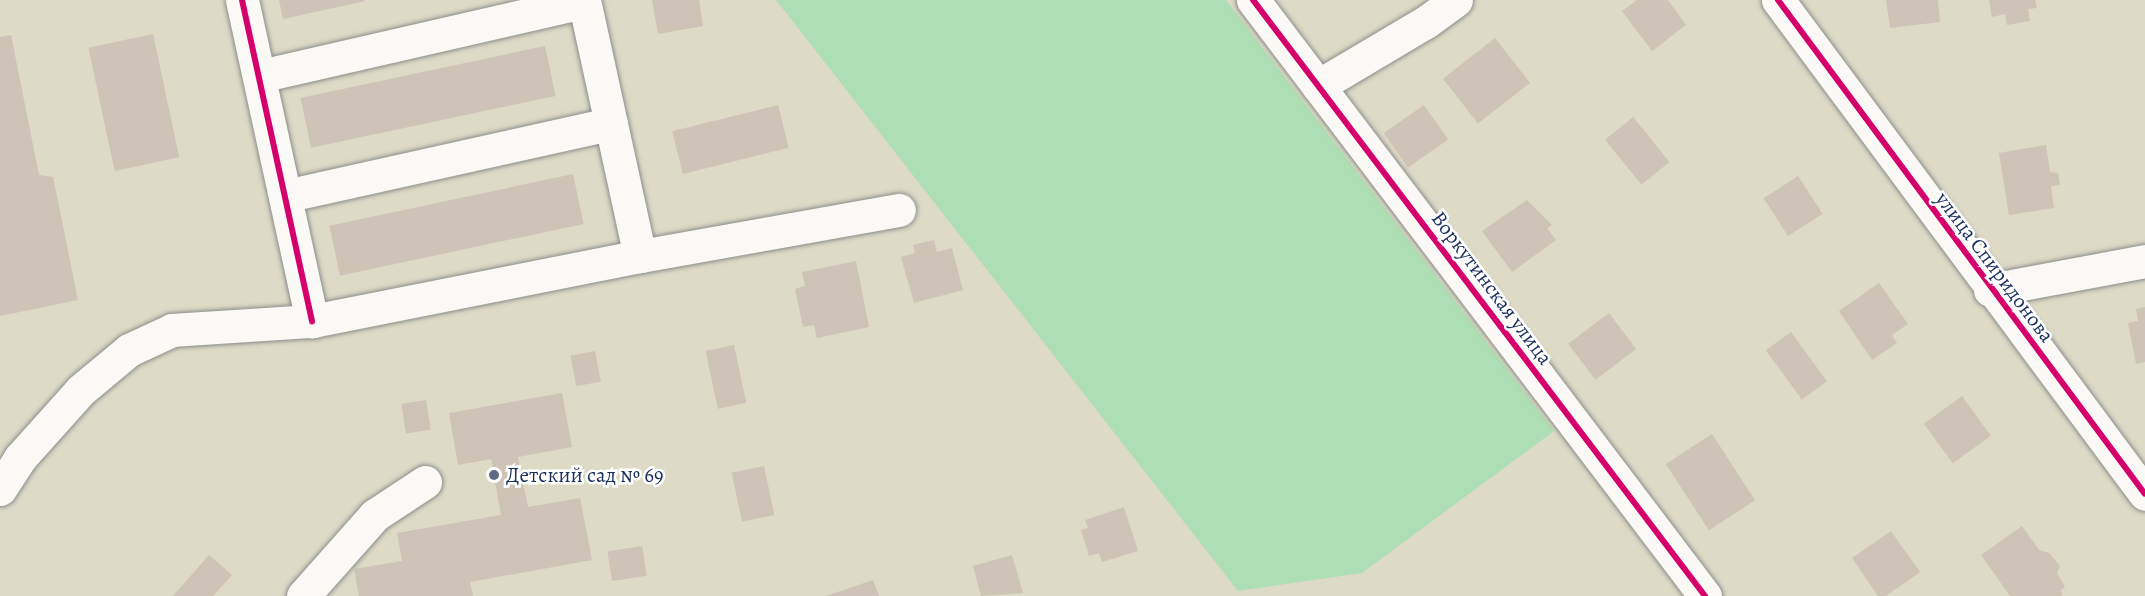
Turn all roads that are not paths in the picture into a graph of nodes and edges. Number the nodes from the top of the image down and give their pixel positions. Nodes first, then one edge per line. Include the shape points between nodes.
1 (242, 0) edge
2 (1253, 0) edge
3 (1456, 0) edge
4 (1778, 0) edge
5 (584, 1) edge
6 (260, 76) junction
7 (1317, 86) junction
8 (611, 124) junction
9 (285, 196) junction
10 (899, 210) dead end
11 (640, 256) junction
12 (2145, 261) edge
13 (1990, 290) junction
14 (312, 321) junction
15 (425, 482) dead end
16 (0, 489) edge
17 (2145, 494) edge
18 (303, 596) edge
19 (1706, 596) edge

1 - 6 street
2 - 7 street, Воркутинская улица
3 - 7 street
4 - 13 street, улица Спиридонова
5 - 6 street
5 - 8 street
6 - 9 street
7 - 19 street, Воркутинская улица
8 - 9 street
8 - 11 street
9 - 14 street
10 - 11 street
11 - 14 street
12 - 13 street
13 - 17 street, улица Спиридонова
14 - 16 street via 172,330 129,350 81,390 20,458
15 - 18 street via 375,515

